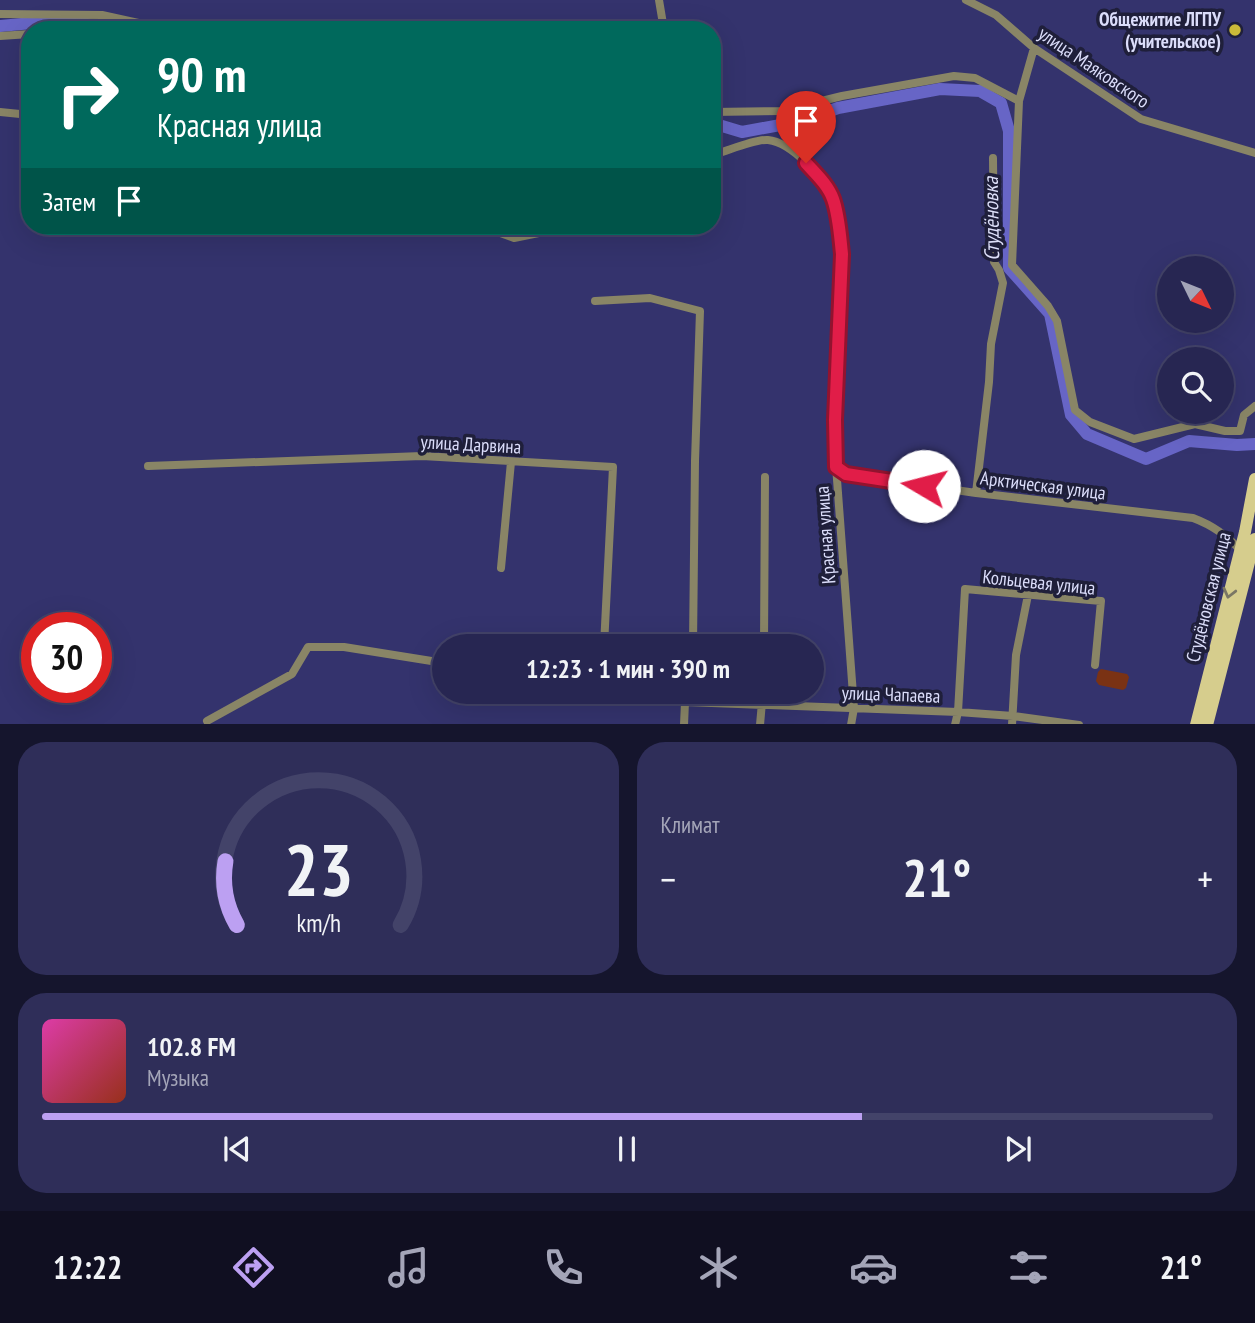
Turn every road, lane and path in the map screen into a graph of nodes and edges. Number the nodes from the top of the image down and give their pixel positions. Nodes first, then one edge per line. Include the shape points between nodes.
1 (659, 0) edge
2 (966, 0) edge
3 (0, 14) edge
4 (129, 21) edge
5 (662, 21) edge
6 (21, 35) edge
7 (0, 36) edge
8 (1034, 48) junction
9 (1018, 101) junction
10 (0, 111) edge
11 (721, 112) edge
12 (21, 114) edge
13 (721, 151) edge
14 (1255, 153) edge
15 (993, 158) dead end
16 (506, 235) edge
17 (529, 235) edge
18 (595, 301) dead end
19 (1255, 406) edge
20 (511, 461) junction
21 (148, 466) dead end
22 (836, 467) junction
23 (765, 477) dead end
24 (1255, 479) edge
25 (976, 493) junction
26 (1251, 536) edge
27 (1240, 550) junction
28 (1247, 565) edge
29 (501, 568) dead end
30 (1028, 595) junction
31 (605, 634) edge
32 (693, 634) edge
33 (764, 634) edge
34 (432, 661) edge
35 (1096, 664) dead end
36 (685, 704) edge
37 (737, 704) edge
38 (763, 705) junction
39 (854, 709) junction
40 (958, 712) junction
41 (1013, 720) edge
42 (207, 721) dead end
43 (684, 724) edge
44 (760, 724) edge
45 (852, 724) edge
46 (955, 724) edge
47 (1079, 724) edge
48 (1196, 724) edge
49 (1207, 724) edge

1 - 5 street
2 - 8 street, улица Маяковского via 996,15
3 - 4 street via 102,15
6 - 7 street
8 - 9 street
8 - 14 street, улица Маяковского via 1141,119
9 - 11 street via 975,78 954,76 781,111
9 - 19 street via 1012,265 1057,321 1075,410 1090,422 1134,439 1195,424 1240,431 1244,415
10 - 12 street
13 - 22 street, Красная улица via 774,141 806,163 833,198 842,254
15 - 25 street via 994,262 1003,283 991,344
16 - 17 street
18 - 32 street via 650,298 700,312
20 - 21 street, улица Дарвина via 422,456
20 - 29 street
20 - 31 street, улица Дарвина via 613,467
22 - 25 street, Арктическая улица via 846,474
22 - 39 street, Красная улица
23 - 33 street
24 - 26 main road, Студёновская улица
25 - 27 street, Арктическая улица via 1193,518 1209,524
26 - 27 main road, Студёновская улица
26 - 28 main road, Студёновская улица
27 - 28 main road, Студёновская улица
28 -> 48 main road, Студёновская улица
28 - 49 main road, Студёновская улица
30 - 35 street, Кольцевая улица via 1101,600
30 - 40 street, Кольцевая улица via 965,589
30 - 41 street via 1016,655
34 - 42 street via 344,647 308,647 292,674
36 - 43 street
37 - 38 street, улица Чапаева
38 - 39 street, улица Чапаева
38 - 44 street
39 - 40 street, улица Чапаева
39 - 45 street, Красная улица
40 - 41 street, улица Чапаева
40 - 46 street, Кольцевая улица
41 - 47 street, улица Чапаева

